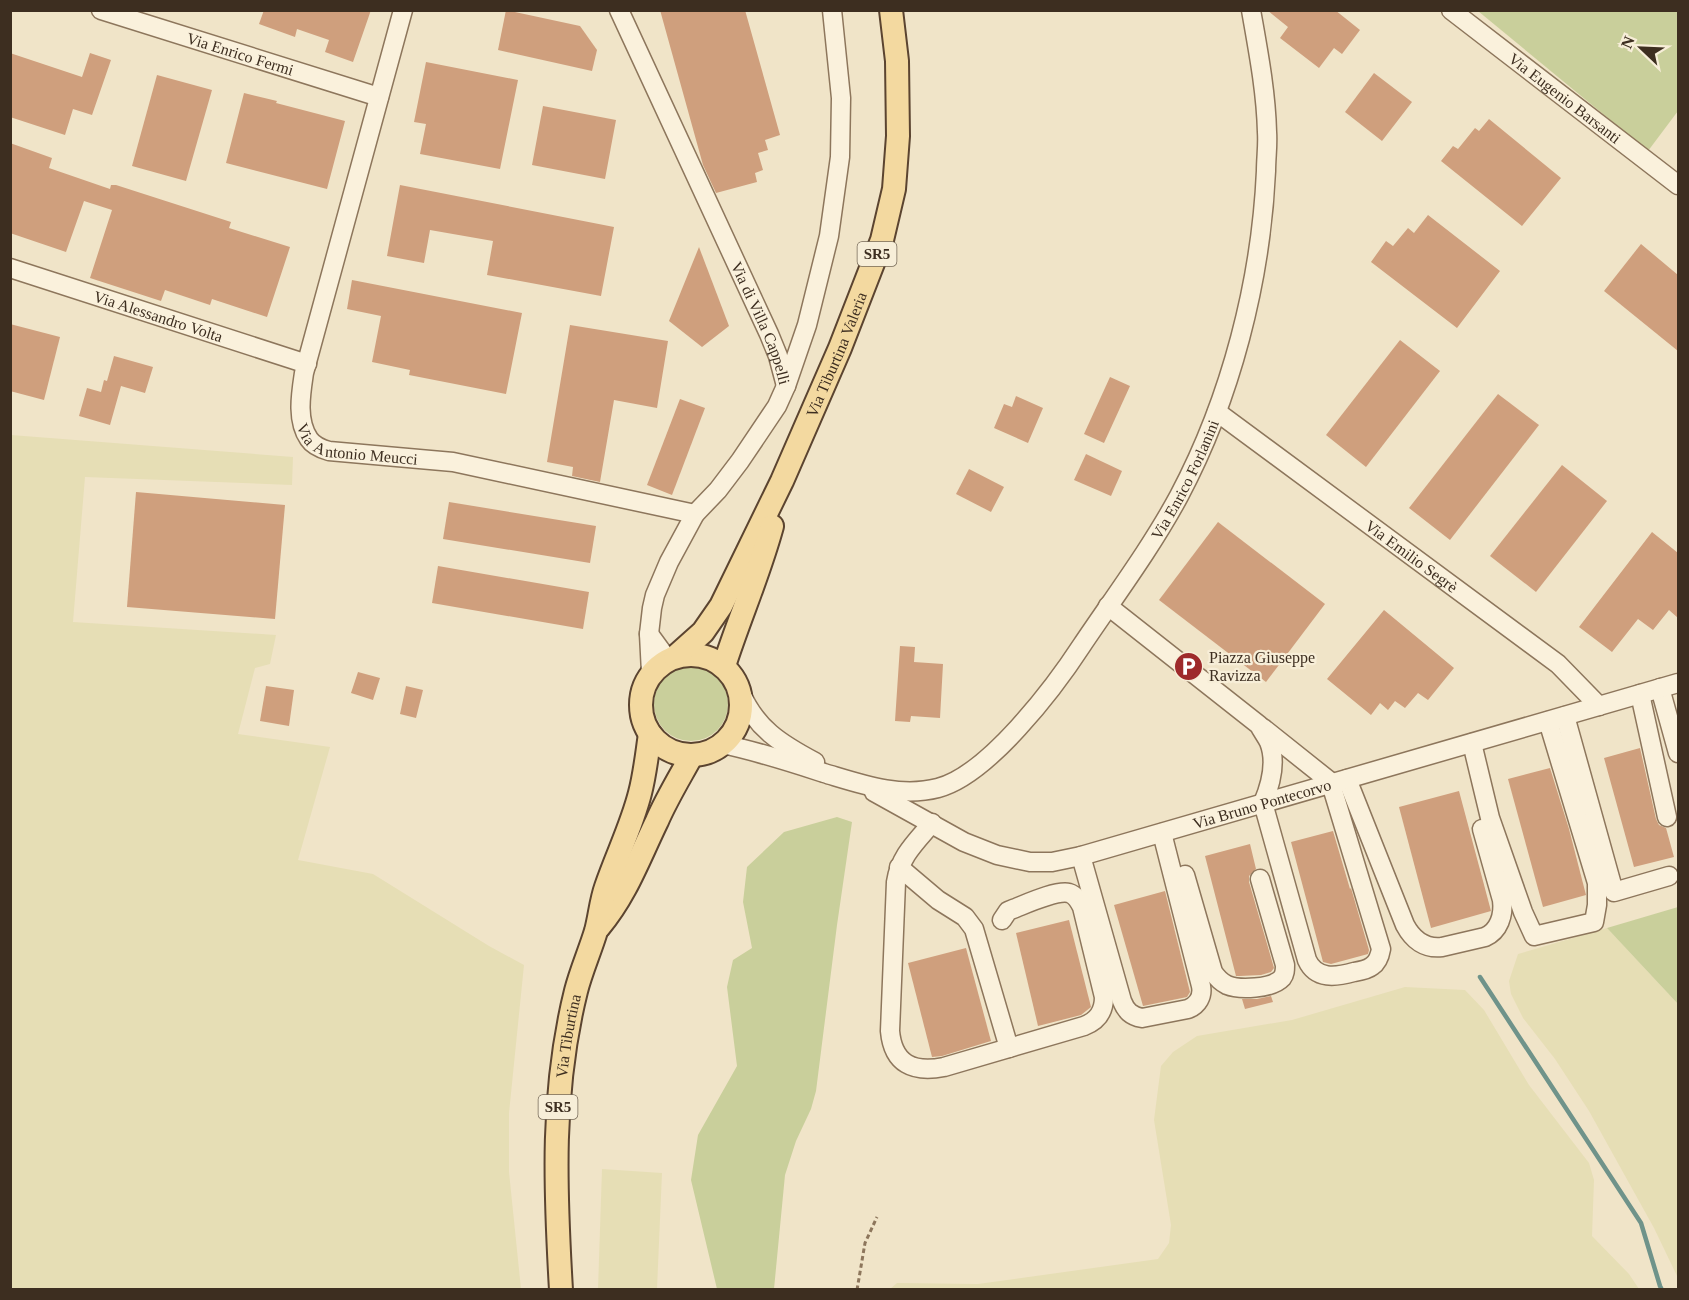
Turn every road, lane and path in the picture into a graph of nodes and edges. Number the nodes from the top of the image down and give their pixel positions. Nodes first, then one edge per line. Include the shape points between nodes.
1 (100, 10) edge
2 (403, 10) edge
3 (619, 10) edge
4 (832, 10) edge
5 (891, 10) edge
6 (1251, 10) edge
7 (1451, 10) edge
8 (379, 97) junction
9 (1678, 185) edge
10 (10, 268) edge
11 (307, 364) junction
12 (786, 386) junction
13 (1217, 412) junction
14 (782, 481) junction
15 (695, 514) junction
16 (1108, 606) junction
17 (665, 663) junction
18 (724, 666) junction
19 (1678, 683) edge
20 (1660, 688) junction
21 (740, 691) junction
22 (1641, 694) junction
23 (1599, 706) junction
24 (1556, 718) junction
25 (1259, 725) junction
26 (650, 734) junction
27 (722, 744) junction
28 (1465, 744) junction
29 (1678, 753) edge
30 (692, 755) junction
31 (856, 782) junction
32 (1337, 782) junction
33 (1263, 803) junction
34 (1667, 817) dead end
35 (932, 823) junction
36 (1167, 831) junction
37 (1081, 856) junction
38 (899, 867) junction
39 (1669, 876) dead end
40 (1260, 879) dead end
41 (1002, 920) dead end
42 (596, 930) junction
43 (1009, 1048) junction
44 (877, 1217) dead end
45 (561, 1290) edge
46 (857, 1290) edge

1 - 8 street, Via Enrico Fermi
2 - 8 street, Via Antonio Meucci
3 - 12 street, Via di Villa Cappelli via 769,334
4 - 12 street, Via di Villa Cappelli via 842,98 838,173 819,278
5 - 14 main road, Via Tiburtina Valeria / SR5 via 898,98 891,205 870,273
6 - 13 street, Via Enrico Forlanini via 1267,132 1264,200 1250,294
7 - 9 street, Via Eugenio Barsanti
8 - 11 street, Via Antonio Meucci
10 - 11 street, Via Alessandro Volta
11 - 15 street, Via Antonio Meucci via 301,393 303,423 309,439 329,452 453,462
12 - 15 street via 740,461
13 - 16 street, Via Enrico Forlanini via 1177,498
13 - 23 street, Via Emilio Segrè via 1558,664
14 - 17 main road, Via Tiburtina Valeria / SR5 via 721,606 703,632
14 - 18 main road, Via Tiburtina Valeria / SR5 via 765,550
15 - 17 street via 660,581 652,608 649,634
16 - 25 street
16 - 31 street, Via Enrico Forlanini via 1043,698 992,754 964,777 940,787 913,791
17 - 18 main road via 688,654 713,659
17 - 26 main road, Via Tiburtina / SR5 via 643,688 642,720
18 - 21 main road
19 - 20 street, Via Bruno Pontecorvo
20 - 22 street, Via Bruno Pontecorvo
20 - 29 street
21 - 27 main road via 739,720
21 - 31 street, Via Bruno Pontecorvo via 748,709 767,732
22 - 23 street, Via Bruno Pontecorvo
22 - 34 street
23 - 24 street, Via Bruno Pontecorvo
24 - 28 street, Via Bruno Pontecorvo
24 - 28 street via 1597,883 1594,922 1534,936
24 - 39 street via 1614,892
25 - 32 street
25 - 33 street via 1269,743 1273,769
26 - 30 main road via 661,746
26 - 42 main road, Via Tiburtina / SR5 via 641,791 604,894
27 - 30 main road
27 - 31 street, Via Bruno Pontecorvo
28 - 32 street, Via Bruno Pontecorvo
28 - 32 street via 1503,906 1498,926 1485,937 1436,948 1425,946 1412,936
30 - 42 main road, Via Tiburtina / SR5 via 626,888
31 - 35 street, Via Bruno Pontecorvo
32 - 33 street, Via Bruno Pontecorvo
32 - 33 street via 1381,949 1379,958 1368,968 1332,977 1310,966
33 - 36 street, Via Bruno Pontecorvo
35 - 37 street, Via Bruno Pontecorvo via 975,847 1019,861 1052,862
35 - 38 street
36 - 37 street, Via Bruno Pontecorvo
36 - 37 street via 1202,991 1188,1009 1142,1018 1128,1012
36 - 40 street via 1210,966 1221,982 1233,987 1254,988 1276,982 1286,971
38 - 43 street via 975,929
38 - 43 street via 890,1031 898,1057 913,1067 935,1069
41 - 43 street via 1013,909 1058,894 1072,894 1082,907 1104,997 1102,1010 1090,1024
42 - 45 main road, Via Tiburtina / SR5 via 576,993 560,1088 555,1176
44 - 46 path via 865,1243

